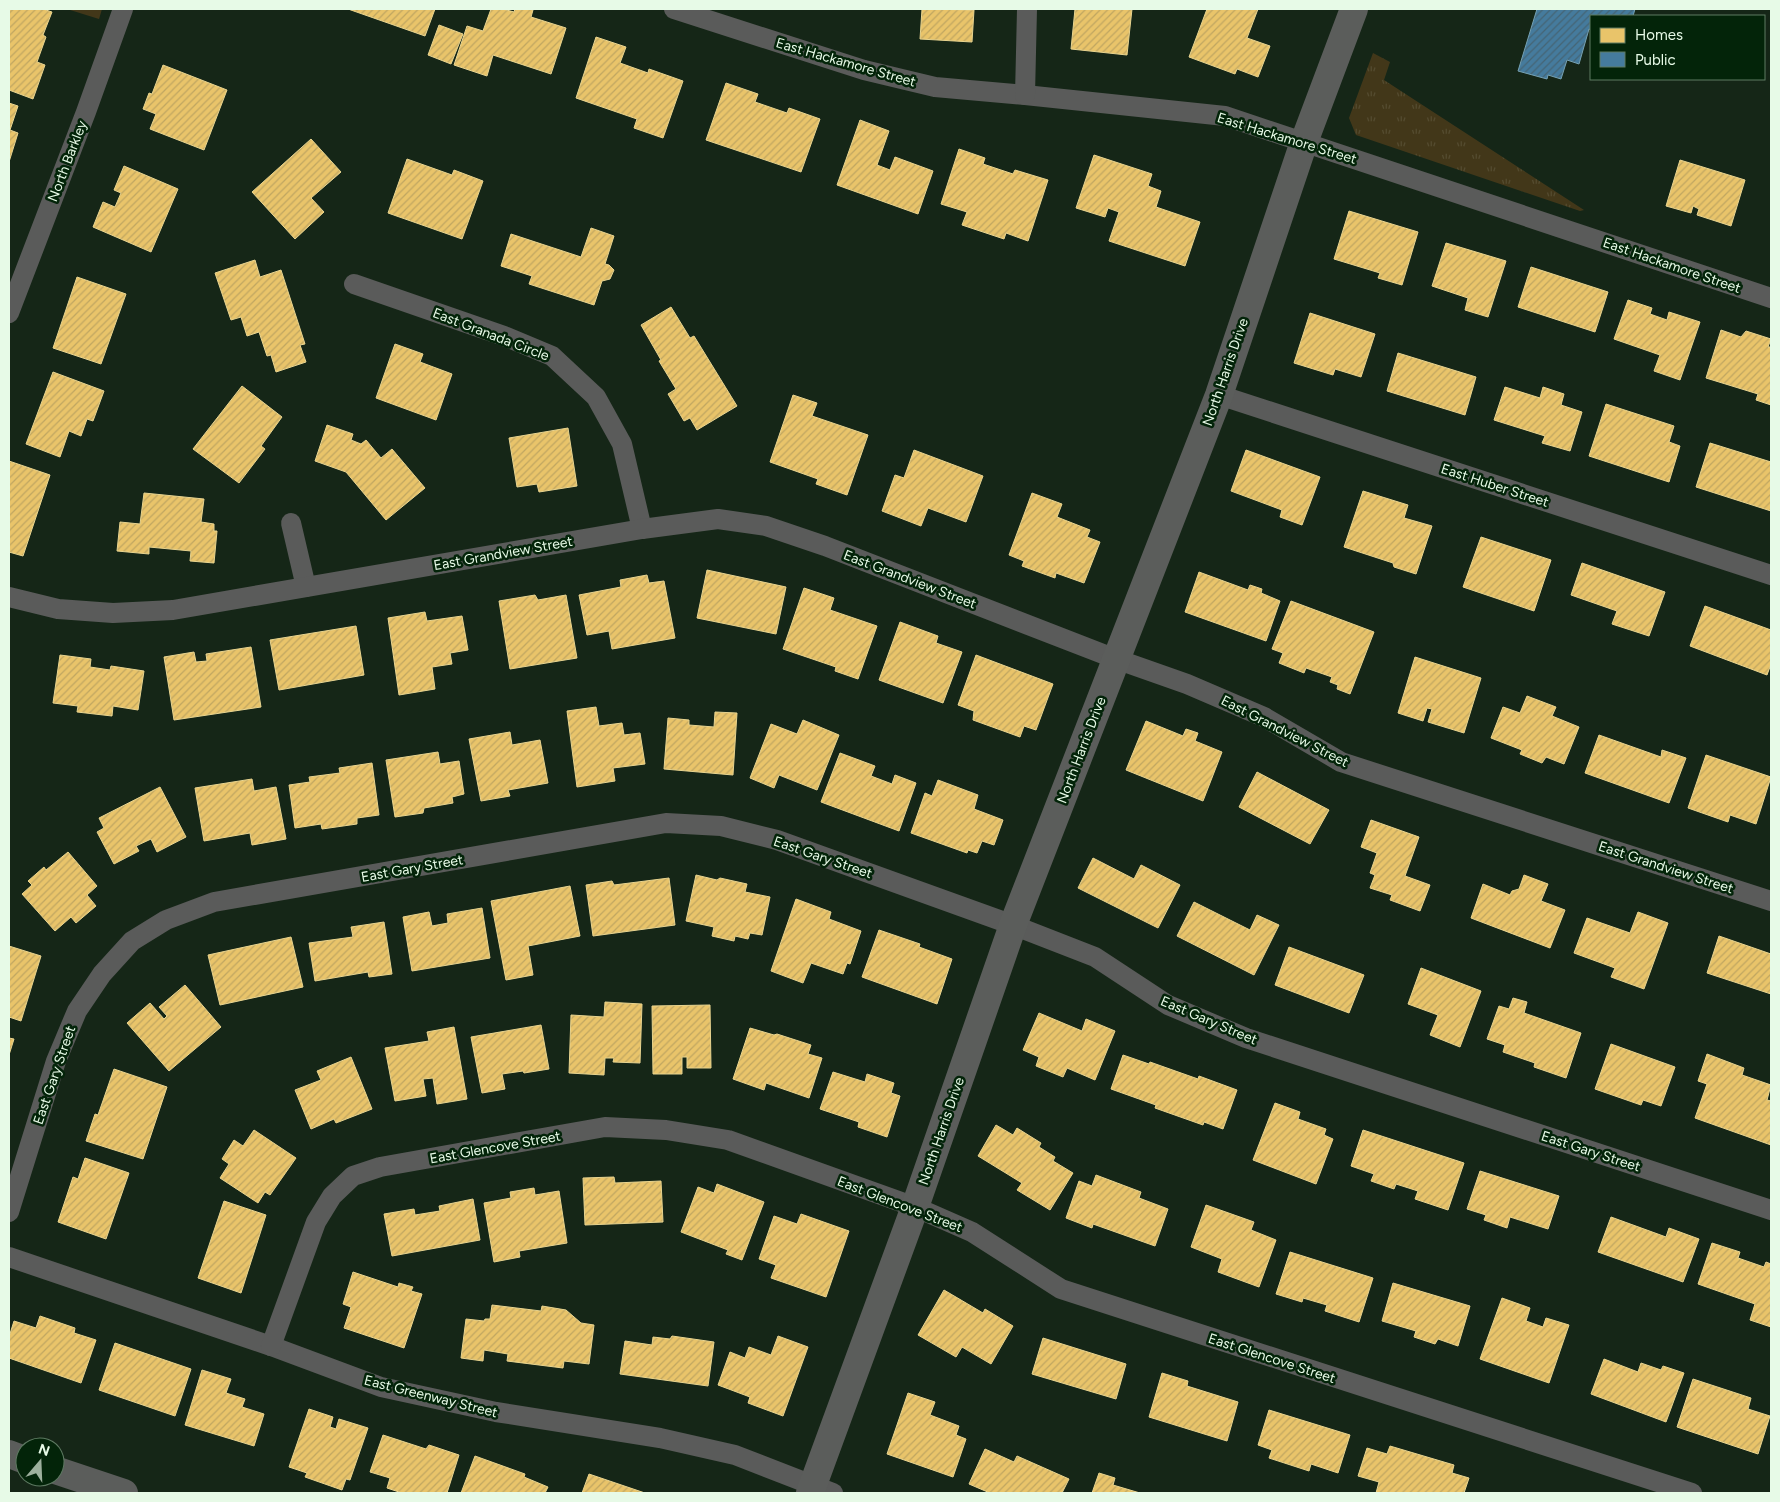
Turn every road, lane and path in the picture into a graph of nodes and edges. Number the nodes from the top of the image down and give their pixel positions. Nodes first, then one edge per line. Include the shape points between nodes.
1 (123, 9) edge
2 (674, 9) edge
3 (1028, 9) edge
4 (1354, 9) edge
5 (1025, 95) junction
6 (1304, 142) junction
7 (354, 284) dead end
8 (1771, 298) edge
9 (9, 313) edge
10 (1219, 395) junction
11 (291, 523) dead end
12 (642, 529) junction
13 (1771, 575) edge
14 (306, 587) junction
15 (9, 597) edge
16 (1116, 659) junction
17 (1771, 900) edge
18 (1013, 925) junction
19 (915, 1207) junction
20 (1771, 1210) edge
21 (9, 1212) edge
22 (9, 1257) edge
23 (271, 1346) junction
24 (65, 1473) edge
25 (819, 1491) edge
26 (124, 1493) edge
27 (1692, 1493) edge

1 - 9 street, North Barkley
2 - 5 street, East Hackamore Street via 864,70 935,87
3 - 5 street
4 - 6 street, North Harris Drive
5 - 6 street, East Hackamore Street via 1225,116
6 - 8 street, East Hackamore Street
6 - 10 street, North Harris Drive
7 - 12 street, East Granada Circle via 552,356 596,397 622,444
10 - 13 street, East Huber Street
10 - 16 street, North Harris Drive
11 - 14 street
12 - 14 street, East Grandview Street
12 - 16 street, East Grandview Street via 718,519 766,526
14 - 15 street, East Grandview Street via 173,610 114,613 58,609
16 - 17 street, East Grandview Street via 1187,684 1264,717 1341,762
16 - 18 street, North Harris Drive
18 - 19 street, North Harris Drive
18 - 20 street, East Gary Street via 1095,957 1168,1006 1246,1038
18 - 21 street, East Gary Street via 777,840 721,826 666,823 214,902 166,920 132,941 102,974 77,1010 56,1061
19 - 23 street, East Glencove Street via 728,1140 666,1130 605,1127 380,1168 353,1176 332,1196 316,1222
19 - 25 street, North Harris Drive
19 - 27 street, East Glencove Street via 972,1232 1061,1290
22 - 23 street, East Greenway Street
23 - 25 street, East Greenway Street via 381,1387 496,1412 660,1438 735,1454
24 - 26 street

